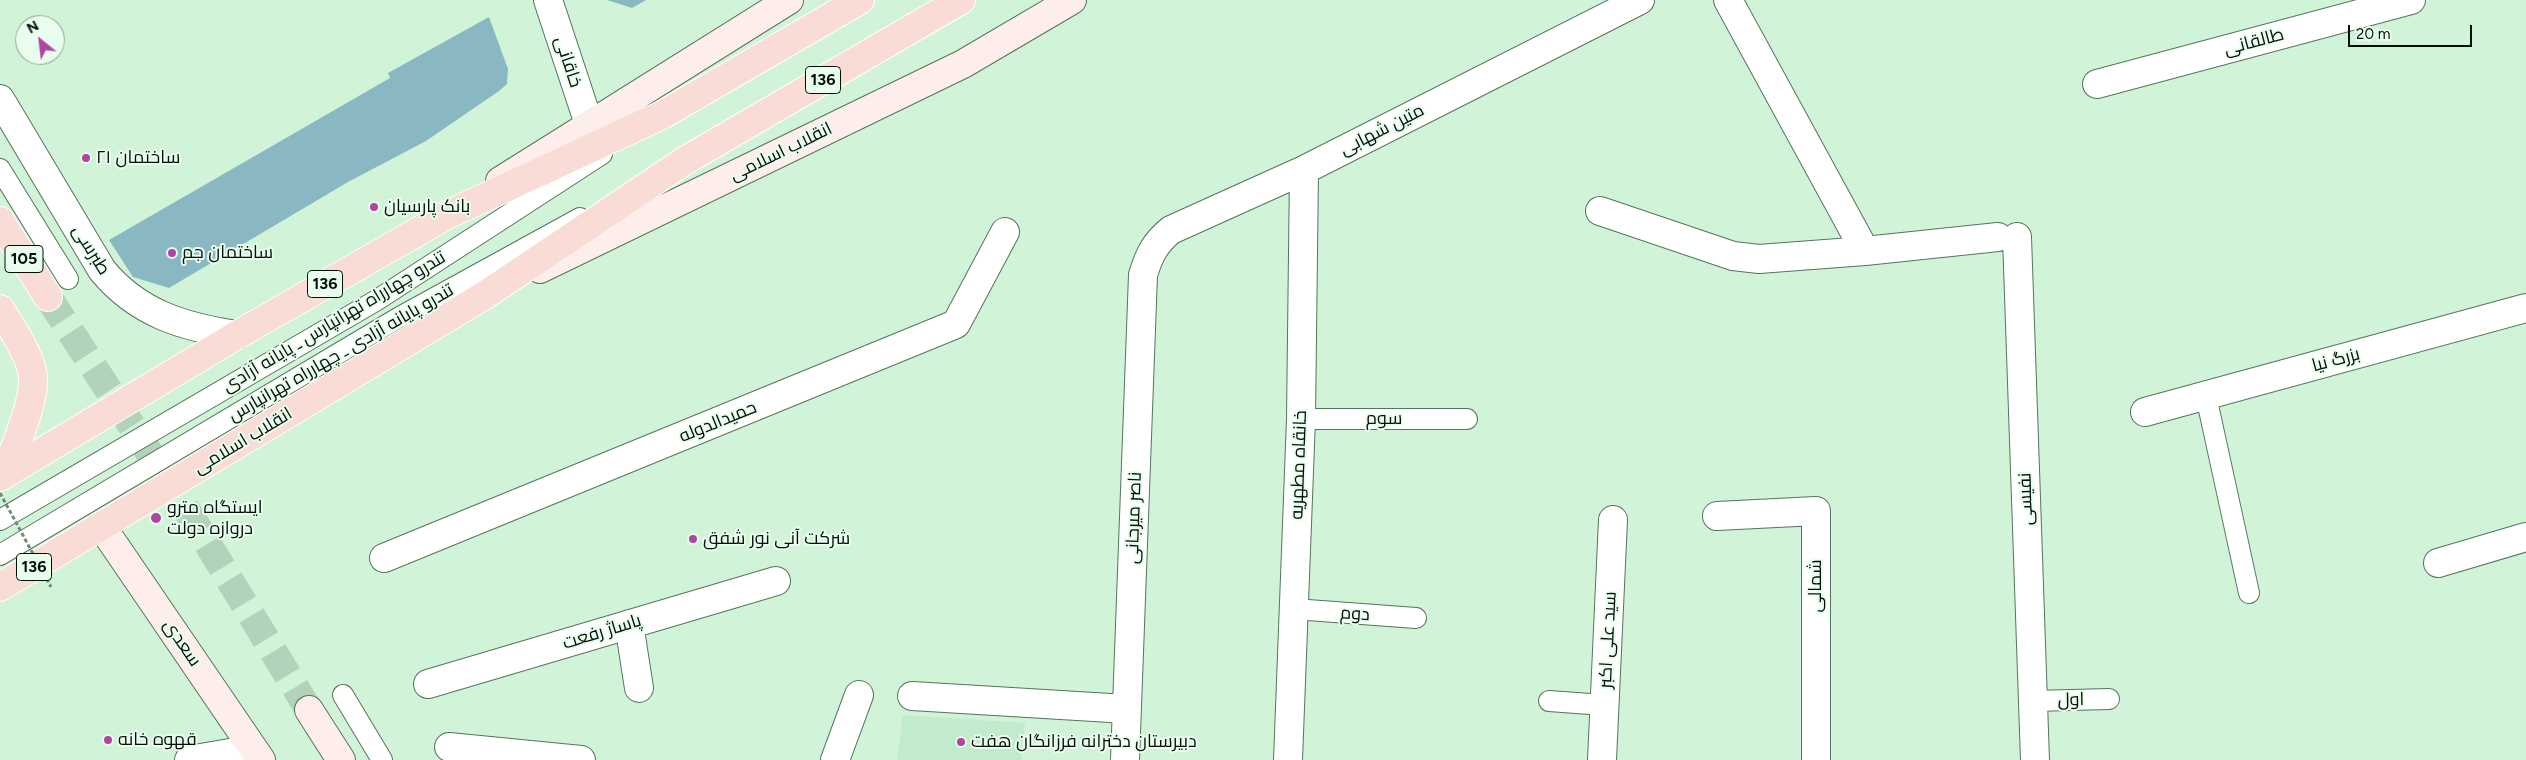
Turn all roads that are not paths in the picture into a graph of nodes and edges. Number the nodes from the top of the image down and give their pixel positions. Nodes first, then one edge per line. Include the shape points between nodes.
1 (548, 0) edge
2 (789, 0) edge
3 (860, 0) edge
4 (961, 0) edge
5 (1072, 0) edge
6 (1640, 0) edge
7 (1728, 0) edge
8 (2410, 0) edge
9 (2097, 84) dead end
10 (0, 99) edge
11 (662, 115) junction
12 (588, 124) junction
13 (686, 160) junction
14 (0, 169) edge
15 (1304, 170) junction
16 (1600, 211) dead end
17 (447, 215) junction
18 (0, 221) edge
19 (1005, 232) dead end
20 (1865, 251) junction
21 (1143, 275) joint
22 (68, 279) dead end
23 (485, 295) junction
24 (48, 297) tunnel mouth
25 (2526, 308) edge
26 (0, 309) edge
27 (237, 335) junction
28 (2206, 396) junction
29 (2146, 412) dead end
30 (1301, 419) junction
31 (1467, 419) dead end
32 (2, 482) edge
33 (1717, 516) dead end
34 (0, 520) edge
35 (1613, 520) dead end
36 (102, 527) junction
37 (2526, 537) edge
38 (0, 555) edge
39 (384, 558) dead end
40 (2438, 563) dead end
41 (776, 581) dead end
42 (0, 587) edge
43 (2249, 593) dead end
44 (1294, 609) junction
45 (1416, 618) dead end
46 (629, 624) junction
47 (428, 684) dead end
48 (639, 688) dead end
49 (343, 695) dead end
50 (859, 695) dead end
51 (912, 696) dead end
52 (2109, 699) dead end
53 (1550, 700) dead end
54 (2033, 701) junction
55 (1604, 705) junction
56 (1127, 709) junction
57 (309, 710) tunnel mouth
58 (449, 747) dead end
59 (257, 755) edge
60 (190, 760) edge
61 (340, 760) edge
62 (382, 760) edge
63 (581, 760) edge
64 (834, 760) edge
65 (1125, 760) edge
66 (1288, 760) edge
67 (1602, 760) edge
68 (1816, 760) edge
69 (2035, 760) edge

1 - 12 street, خاقانی
2 - 12 main road
3 - 11 main road, 136
4 - 13 main road, انقلاب اسلامی / 136
5 - 23 main road, انقلاب اسلامی via 963,64
6 - 15 street, متین شهابی
7 - 20 street
8 - 9 street, طالقانی
10 - 27 street, طبرسی via 112,282 130,298 182,325
11 - 17 main road, 136
11 - 34 lane, تندرو چهارراه تهرانپارس ـ پایانه آزادی via 377,300
12 - 17 main road
13 - 23 main road, انقلاب اسلامی / 136
13 - 38 lane, تندرو پایانه آزادی ـ چهارراه تهرانپارس via 398,318
14 - 22 lane
15 - 21 street, متین شهابی via 1171,230 1157,242
15 - 30 street, خانقاه مطهریه
16 - 20 street, نفیسی via 1733,256 1759,259
17 - 27 main road, 136
18 - 24 main road, 105
19 - 39 street, حمیدالدوله via 956,324
20 - 54 street, نفیسی via 2008,237
21 - 56 street, ناصر میرجانی
23 - 36 main road, انقلاب اسلامی / 136
25 - 28 street, بزرگ نیا
26 - 32 main road via 32,370 33,390
27 - 32 main road, 136
28 - 29 street, بزرگ نیا
28 - 43 lane
30 - 31 lane, سوم
30 - 44 street, خانقاه مطهریه
33 - 68 street, شمالی via 1816,511
35 - 55 street, سید علی اکبر
36 - 42 main road, انقلاب اسلامی / 136
36 - 59 main road, سعدی
37 - 40 street
41 - 46 street, پاساژ رفعت
44 - 45 lane, دوم
44 - 66 street, خانقاه مطهریه
46 - 47 street, پاساژ رفعت
46 - 48 street
49 - 62 lane
50 - 64 street
51 - 56 street
52 - 54 lane, اول
53 - 55 lane
54 - 69 street, نفیسی
55 - 67 street, سید علی اکبر
56 - 65 street, ناصر میرجانی
57 - 61 main road
58 - 63 street
59 - 60 street

